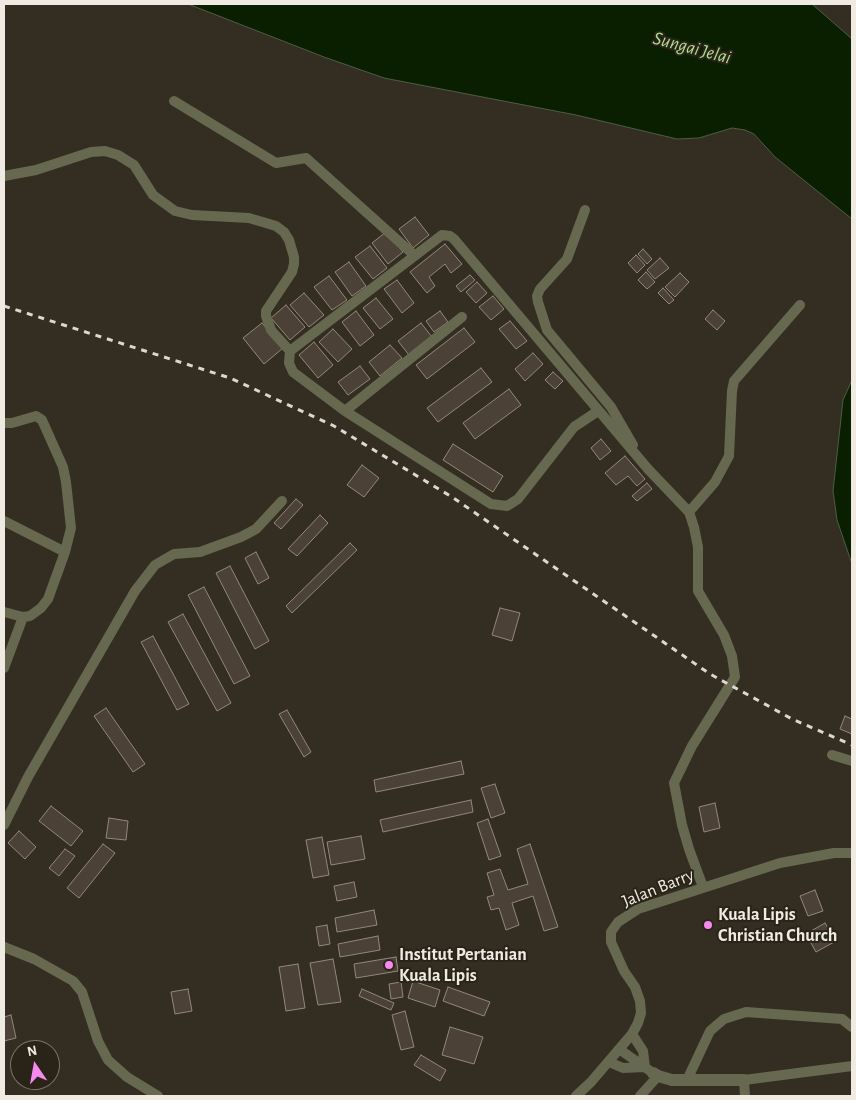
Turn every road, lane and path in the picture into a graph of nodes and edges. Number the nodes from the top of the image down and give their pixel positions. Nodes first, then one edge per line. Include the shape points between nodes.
1 (174, 101) dead end
2 (4, 176) edge
3 (584, 210) dead end
4 (414, 255) junction
5 (800, 305) dead end
6 (462, 317) dead end
7 (290, 351) junction
8 (346, 411) junction
9 (598, 411) junction
10 (4, 423) edge
11 (648, 469) junction
12 (282, 501) dead end
13 (689, 512) junction
14 (4, 521) edge
15 (65, 552) junction
16 (5, 615) edge
17 (23, 617) junction
18 (4, 668) edge
19 (832, 755) dead end
20 (852, 761) edge
21 (4, 825) edge
22 (852, 853) edge
23 (703, 887) junction
24 (4, 947) edge
25 (852, 1027) edge
26 (632, 1034) junction
27 (619, 1049) junction
28 (609, 1062) junction
29 (852, 1066) edge
30 (652, 1072) junction
31 (687, 1080) junction
32 (744, 1080) junction
33 (158, 1096) edge
34 (576, 1096) edge
35 (640, 1096) edge
36 (746, 1096) edge

1 - 4 street via 276,163 306,158
2 - 7 street via 105,151 134,165 154,195 175,211 249,218 276,226 289,240 294,264 266,316 271,330
3 - 11 street via 567,259 540,289 538,302 548,330 611,407
4 - 7 street
4 - 9 street via 442,235 454,239
5 - 13 street via 734,382 729,456 715,482
6 - 8 street
7 - 8 street via 289,363 293,372
8 - 9 street via 490,504 507,506 518,499 574,427
9 - 11 street
10 - 15 street via 36,416 42,420 63,467 66,482 71,528
11 - 13 street
12 - 21 street via 256,529 241,537 200,552 174,554 155,565 130,599
13 - 23 street via 698,547 698,591 724,635 734,671 734,677 692,746 674,783 688,849
14 - 15 street
15 - 17 street via 48,599 42,608
16 - 17 street
17 - 18 street
19 - 20 street
22 - 23 street, Jalan Barry via 780,863
23 - 26 street, Jalan Barry via 638,909 618,922 612,932 611,942 616,955 640,1001 641,1013
24 - 33 street via 73,981 82,992 98,1041 108,1060 126,1077
25 - 31 street via 842,1019 746,1012 724,1019 710,1031
26 - 27 street, Jalan Barry
26 - 30 street via 644,1051
27 - 28 street, Jalan Barry
27 - 30 street
28 - 30 street via 623,1068
28 - 34 street, Jalan Barry
29 - 32 street
30 - 31 street via 672,1080
30 - 35 street
31 - 32 street
32 - 36 street

